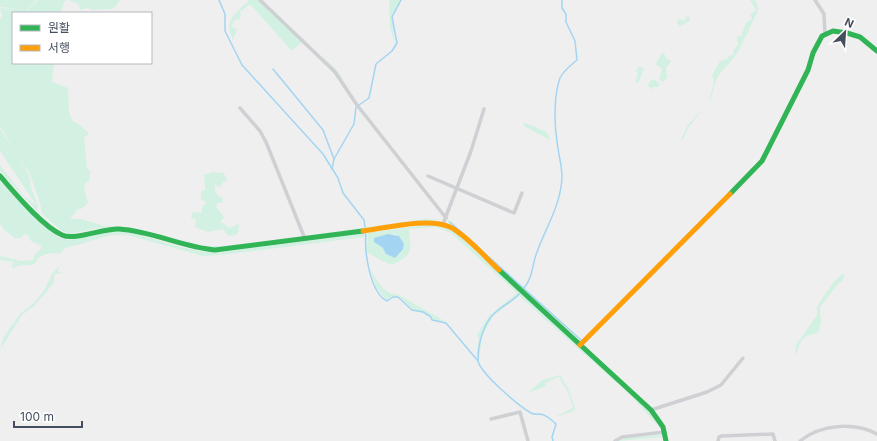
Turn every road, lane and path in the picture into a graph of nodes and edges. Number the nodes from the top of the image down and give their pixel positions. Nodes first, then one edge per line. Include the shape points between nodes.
1 (260, 0) edge
2 (815, 0) edge
3 (825, 34) junction
4 (877, 51) edge
5 (240, 108) dead end
6 (484, 109) dead end
7 (0, 176) edge
8 (428, 176) dead end
9 (456, 188) junction
10 (522, 193) dead end
11 (446, 218) junction
12 (443, 224) junction
13 (305, 238) junction
14 (580, 345) junction
15 (743, 358) dead end
16 (651, 410) junction
17 (491, 419) dead end
18 (665, 432) junction
19 (877, 434) edge
20 (528, 441) edge
21 (615, 441) edge
22 (666, 441) edge
23 (718, 441) edge
24 (775, 441) edge
25 (800, 441) edge

1 - 11 street via 335,72 357,105
2 - 3 street via 824,14
3 - 4 main road via 833,30 855,35
3 - 14 main road via 762,161
5 - 13 street via 266,142
6 - 9 street
7 - 13 main road via 49,227 63,236 104,229 127,230 191,247 215,250
8 - 9 street
9 - 10 street via 514,213
9 - 11 street
11 - 12 street
12 - 13 main road via 425,223
12 - 14 main road via 459,232
14 - 16 main road
15 - 16 street via 722,385
16 - 18 main road via 659,418
17 - 20 street via 520,412
18 - 21 street via 622,437
18 - 22 main road
19 - 25 street via 862,427 843,426 815,432
23 - 24 street via 722,436 773,434

